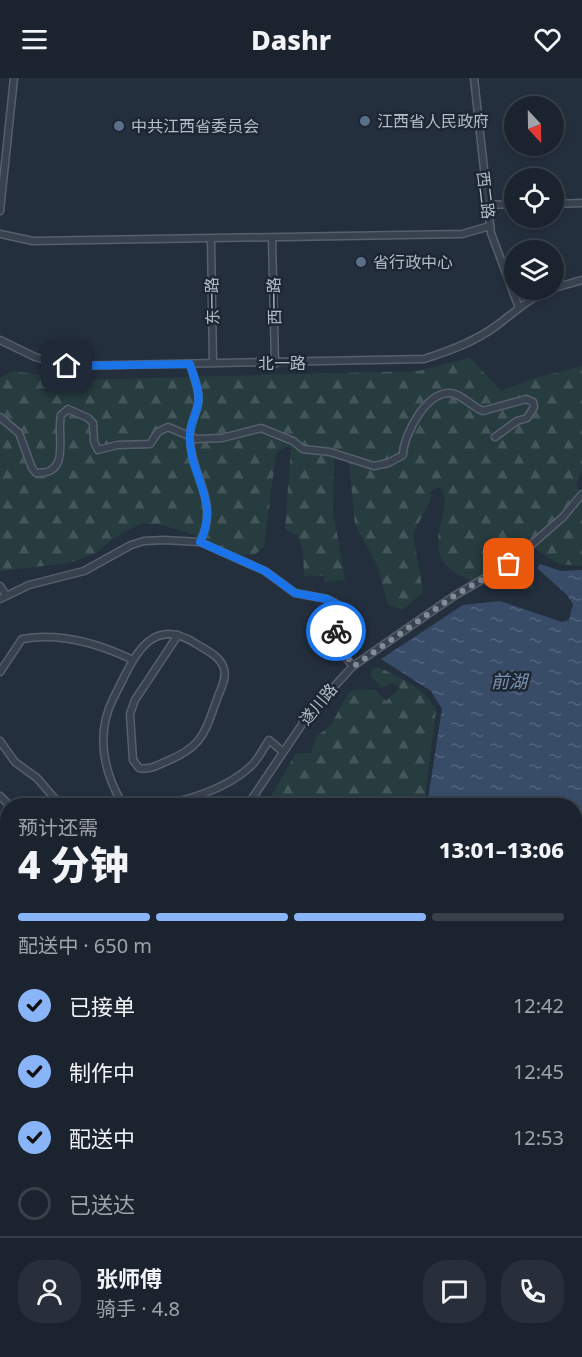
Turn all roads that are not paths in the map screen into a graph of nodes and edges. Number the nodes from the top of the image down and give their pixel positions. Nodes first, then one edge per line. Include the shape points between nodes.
1 (14, 78) edge
2 (474, 78) edge
3 (582, 203) edge
4 (504, 204) edge
5 (564, 204) edge
6 (487, 205) junction
7 (0, 211) edge
8 (490, 226) junction
9 (0, 234) edge
10 (272, 238) junction
11 (211, 240) junction
12 (582, 280) edge
13 (564, 285) edge
14 (528, 300) edge
15 (519, 308) junction
16 (0, 340) edge
17 (213, 363) junction
18 (190, 364) junction
19 (275, 364) junction
20 (0, 417) edge
21 (190, 435) junction
22 (495, 437) dead end
23 (582, 494) edge
24 (200, 542) junction
25 (0, 586) edge
26 (6, 595) junction
27 (0, 599) edge
28 (178, 635) junction
29 (133, 660) junction
30 (354, 666) junction
31 (0, 672) edge
32 (0, 741) edge
33 (282, 751) junction
34 (54, 798) edge
35 (120, 798) edge
36 (189, 798) edge
37 (252, 798) edge

1 - 7 street
2 - 6 street, 西二路
3 - 5 street
4 - 6 street
6 - 8 street, 西二路
8 - 10 street via 462,234
8 - 15 street, 西二路
9 - 11 street via 33,241
10 - 11 street
10 - 19 street, 西一路
11 - 17 street, 东一路
12 - 13 street, 北一路
14 - 15 street, 北一路
15 - 19 street, 北一路 via 460,348 424,359
16 - 18 street, 北一路 via 35,357 67,366
17 - 18 street, 北一路
17 - 19 street, 北一路
18 - 21 street via 199,397
20 - 21 street via 19,433 36,473 51,469 62,453 58,427 63,410 73,411 93,423 98,450 150,444 158,432 168,427
21 - 22 street via 196,439 222,438 261,428 303,449 330,452 374,465 403,455 403,444 415,418 443,394 454,394 483,411 526,399 533,402 527,418
21 - 24 street via 192,458 207,498 205,531
23 - 30 street, 遂川路 via 563,517 509,564 447,600
24 - 26 street via 144,541 84,571
24 - 30 street via 265,571 295,593 337,604 341,611 335,634 337,644
25 - 26 street
26 - 27 street
28 - 28 street via 218,658 225,677 198,744 147,770 139,768 133,760 130,714
28 - 29 street via 155,635
29 - 31 street via 108,648 61,636 39,636 22,639
29 - 35 street via 104,717 109,777
30 - 33 street, 遂川路 via 309,714
32 - 34 street via 15,762 37,778
33 - 36 street via 269,740 251,766 235,778
33 - 37 street, 遂川路

